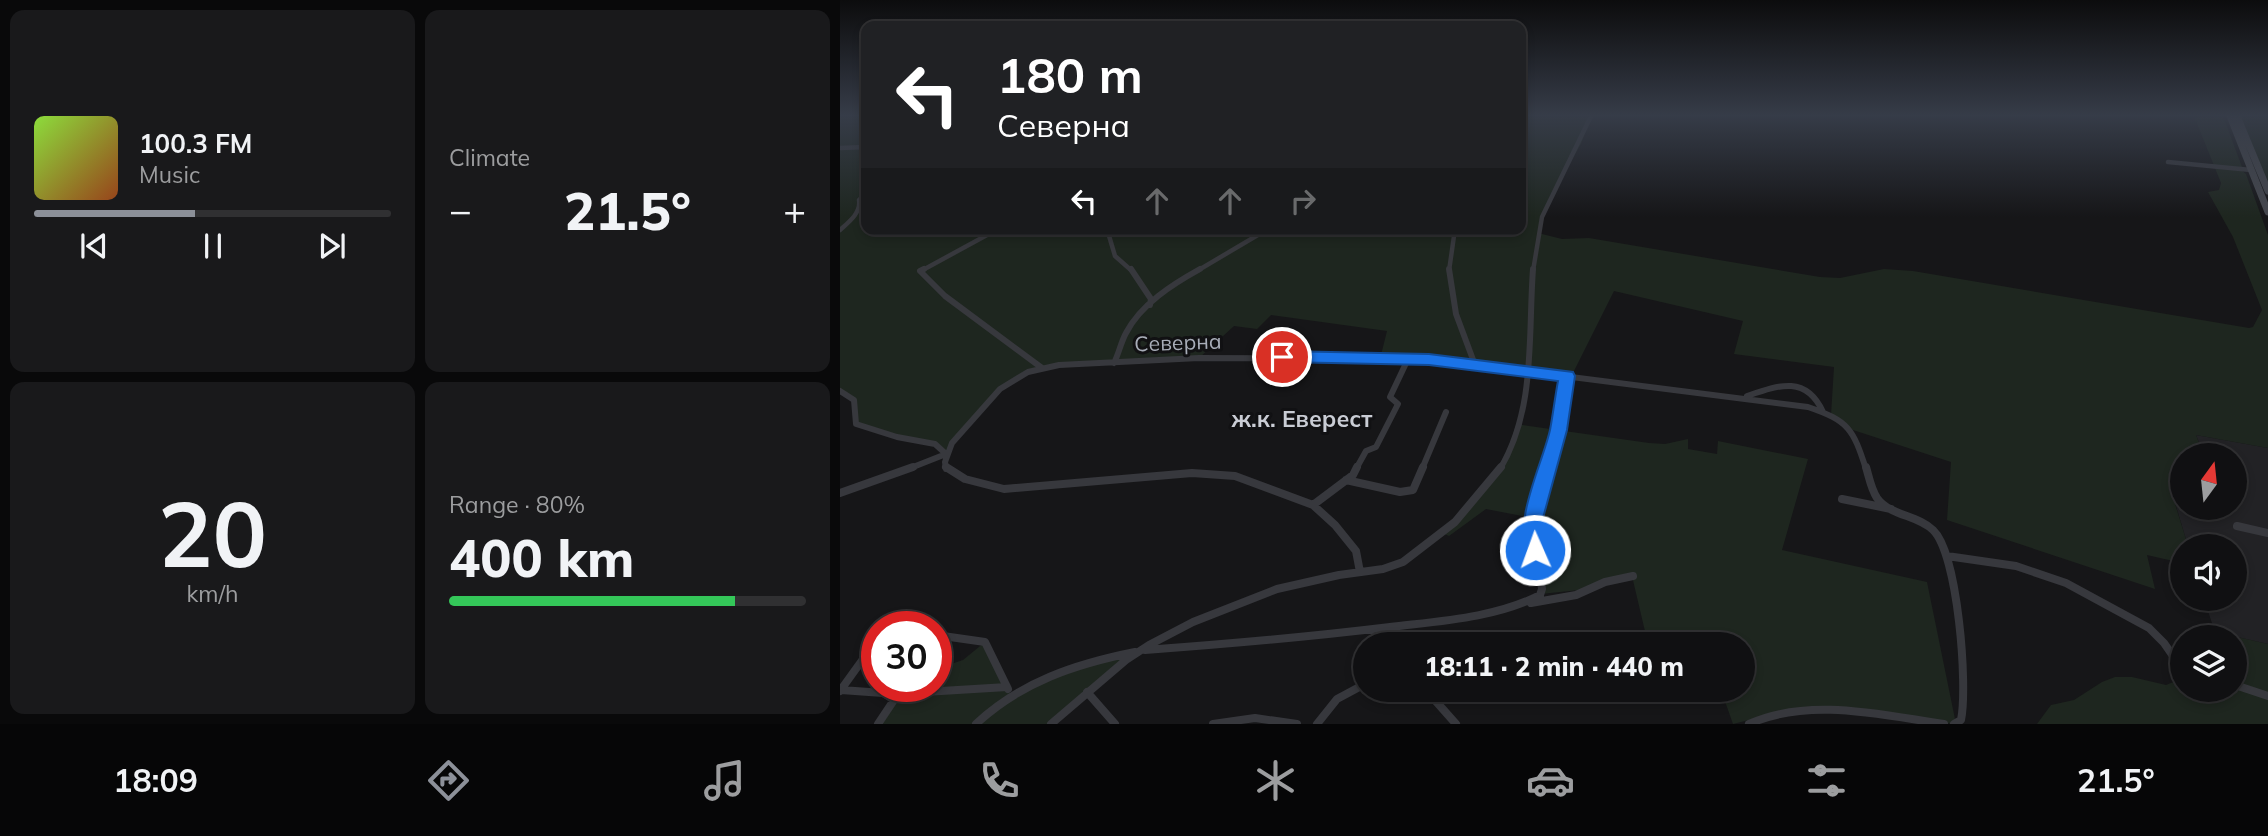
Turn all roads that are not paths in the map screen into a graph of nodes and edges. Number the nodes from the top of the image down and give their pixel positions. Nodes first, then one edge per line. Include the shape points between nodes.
1 (1578, 150) edge
2 (2244, 150) edge
3 (2251, 150) edge
4 (2245, 153) junction
5 (2253, 155) junction
6 (2168, 162) dead end
7 (2252, 170) junction
8 (2268, 191) edge
9 (861, 198) edge
10 (2268, 212) edge
11 (840, 230) edge
12 (987, 235) edge
13 (1109, 235) edge
14 (1258, 235) edge
15 (1454, 235) edge
16 (1149, 307) junction
17 (1408, 359) junction
18 (1114, 363) junction
19 (1475, 365) junction
20 (1042, 368) junction
21 (1530, 371) junction
22 (1567, 376) junction
23 (840, 391) edge
24 (1745, 397) junction
25 (1446, 412) dead end
26 (1824, 412) junction
27 (946, 454) junction
28 (1346, 480) junction
29 (840, 493) edge
30 (1842, 499) dead end
31 (1312, 505) junction
32 (1893, 510) junction
33 (2237, 526) dead end
34 (2268, 533) edge
35 (1947, 556) junction
36 (1360, 572) junction
37 (1633, 576) dead end
38 (1529, 603) junction
39 (1376, 629) junction
40 (1376, 632) edge
41 (952, 637) edge
42 (1139, 651) junction
43 (2170, 654) edge
44 (861, 662) edge
45 (1353, 687) edge
46 (2247, 689) edge
47 (840, 690) edge
48 (861, 691) edge
49 (1009, 692) junction
50 (1087, 692) junction
51 (952, 693) edge
52 (2268, 696) edge
53 (893, 702) edge
54 (1437, 702) edge
55 (878, 724) edge
56 (976, 724) edge
57 (1051, 724) edge
58 (1115, 724) edge
59 (1213, 724) edge
60 (1297, 724) edge
61 (1317, 724) edge
62 (1456, 724) edge
63 (1749, 724) edge
64 (1944, 724) edge
65 (1954, 724) edge

1 - 21 street via 1550,196 1538,233
2 - 4 main road
3 - 5 main road
4 - 5 main road
4 - 7 main road
5 - 8 main road
6 - 7 street
7 - 10 main road
9 - 11 street via 855,217
12 - 20 street via 920,271 945,296
13 - 16 street via 1115,256 1132,270 1152,299
14 - 16 street via 1187,276
15 - 19 street via 1448,285
16 - 18 street via 1128,329
17 - 18 street, Северна via 1282,357
17 - 19 street, Северна
17 - 28 street via 1390,397 1398,404 1376,447 1366,451
18 - 20 street, Северна
19 - 21 street, Северна
20 - 27 street, Северна via 1000,389
21 - 22 street, Северна
21 - 36 street via 1507,457 1492,480 1410,560
22 - 24 street, Северна
22 - 38 street via 1534,518 1535,550 1543,580 1540,594
23 - 27 street via 854,400 856,424 935,444
24 - 26 street, Северна
24 - 26 street via 1790,385 1813,394
25 - 28 street via 1413,490 1401,492
26 - 32 street via 1853,430 1874,491
27 - 29 street
27 - 31 street via 946,469 1004,489 1204,474 1236,476
28 - 31 street
30 - 32 street
31 - 36 street via 1356,551
32 - 35 street via 1934,530
33 - 34 street
35 - 43 street via 2016,566 2066,583 2149,628
35 - 65 street via 1965,695 1961,720
36 - 42 street via 1251,598
37 - 38 street via 1576,595
38 - 39 street
39 - 40 street
39 - 42 street
41 - 49 street via 985,642
42 - 49 street via 1061,670
42 - 50 street
44 - 47 street
45 - 61 street via 1339,696
46 - 52 street
47 - 48 street
49 - 51 street
49 - 56 street
50 - 57 street
50 - 58 street
53 - 55 street
54 - 62 street
59 - 60 street via 1228,719
63 - 64 street via 1777,713 1811,710

